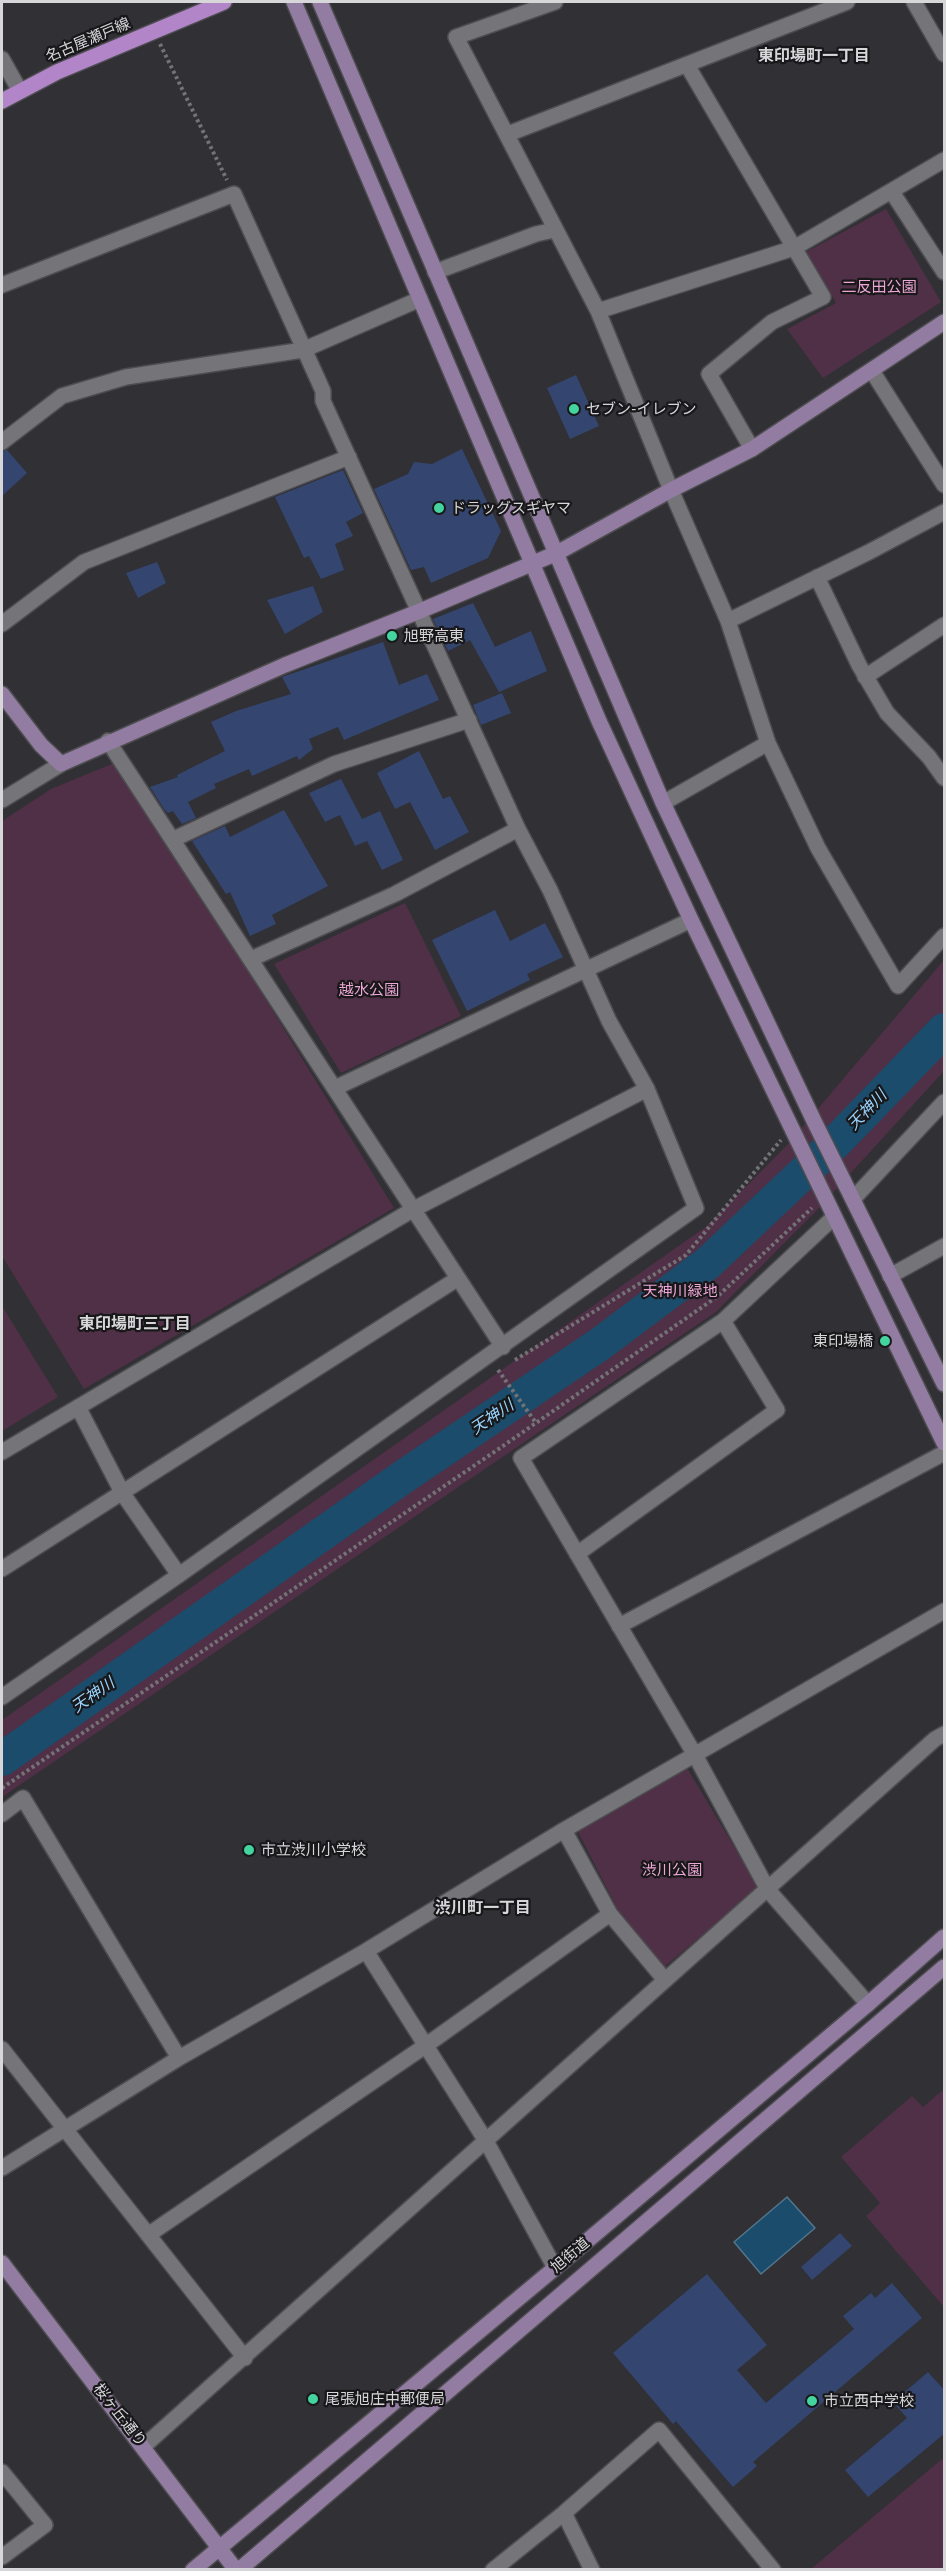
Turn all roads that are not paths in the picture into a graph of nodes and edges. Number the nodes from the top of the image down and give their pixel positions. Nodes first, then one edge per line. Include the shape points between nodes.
1 (224, 2) edge
2 (294, 2) edge
3 (320, 2) edge
4 (555, 2) edge
5 (847, 2) edge
6 (914, 2) edge
7 (945, 54) edge
8 (2, 59) edge
9 (687, 65) junction
10 (20, 91) junction
11 (2, 101) edge
12 (508, 134) junction
13 (945, 160) edge
14 (892, 192) junction
15 (554, 230) junction
16 (794, 248) junction
17 (435, 272) junction
18 (945, 272) edge
19 (2, 285) edge
20 (420, 300) junction
21 (598, 311) junction
22 (945, 322) edge
23 (303, 350) junction
24 (872, 371) junction
25 (2, 442) edge
26 (752, 449) junction
27 (349, 457) junction
28 (945, 485) edge
29 (671, 490) junction
30 (945, 512) edge
31 (556, 553) junction
32 (534, 564) junction
33 (817, 577) junction
34 (420, 611) junction
35 (728, 621) junction
36 (2, 624) edge
37 (945, 625) edge
38 (865, 676) junction
39 (2, 694) edge
40 (469, 720) junction
41 (108, 741) junction
42 (768, 743) junction
43 (61, 764) junction
44 (945, 778) edge
45 (2, 800) edge
46 (663, 803) junction
47 (518, 829) junction
48 (174, 839) junction
49 (691, 920) junction
50 (945, 936) edge
51 (251, 959) junction
52 (585, 969) junction
53 (335, 1088) junction
54 (647, 1089) junction
55 (945, 1102) edge
56 (853, 1199) junction
57 (414, 1209) junction
58 (834, 1217) junction
59 (945, 1246) edge
60 (890, 1276) junction
61 (457, 1279) junction
62 (723, 1321) junction
63 (503, 1347) junction
64 (945, 1384) edge
65 (78, 1407) junction
66 (945, 1443) edge
67 (2, 1452) edge
68 (945, 1453) edge
69 (123, 1494) junction
70 (576, 1554) junction
71 (2, 1569) edge
72 (179, 1575) junction
73 (945, 1611) edge
74 (619, 1626) junction
75 (2, 1697) edge
76 (945, 1734) edge
77 (695, 1755) junction
78 (2, 1814) edge
79 (564, 1830) junction
80 (768, 1890) junction
81 (610, 1914) junction
82 (945, 1937) edge
83 (366, 1950) junction
84 (945, 1967) edge
85 (664, 1980) junction
86 (868, 2004) junction
87 (425, 2046) junction
88 (2, 2049) edge
89 (179, 2058) junction
90 (65, 2130) junction
91 (486, 2141) junction
92 (2, 2168) edge
93 (147, 2235) junction
94 (2, 2263) edge
95 (555, 2268) junction
96 (245, 2358) junction
97 (144, 2446) junction
98 (2, 2472) edge
99 (564, 2513) junction
100 (219, 2547) junction
101 (2, 2557) edge
102 (193, 2570) edge
103 (237, 2570) edge
104 (494, 2570) edge
105 (592, 2570) edge
106 (773, 2570) edge

1 - 10 main road, 名古屋瀬戸線
2 - 20 street
3 - 17 street
4 - 12 street via 456,37
5 - 9 street
6 - 7 street
8 - 10 street
9 - 12 street
9 - 16 street
10 - 11 main road, 名古屋瀬戸線
12 - 15 street
13 - 14 street
14 - 16 street
14 - 18 street
15 - 17 street
15 - 21 street
16 - 21 street
16 - 26 street via 823,297 772,322 709,374
17 - 31 street
19 - 23 street via 234,194
20 - 23 street
20 - 32 street
21 - 29 street
22 - 24 street
23 - 25 street via 126,377 62,396
23 - 27 street
24 - 26 street
24 - 28 street
26 - 29 street
27 - 34 street
27 - 36 street via 84,562
29 - 31 street
29 - 35 street
30 - 33 street
31 - 32 street
31 - 46 street
32 - 34 street
32 - 49 street via 599,721
33 - 35 street
33 - 38 street
34 - 40 street
34 - 41 street
35 - 42 street
37 - 38 street
38 - 44 street via 887,713
39 - 43 street via 41,745
40 - 47 street
40 - 48 street via 334,764
41 - 43 street
41 - 48 street
42 - 46 street
42 - 50 street via 818,848 898,986
43 - 45 street
46 - 56 street
47 - 51 street via 395,894
47 - 52 street
48 - 51 street
49 - 52 street
49 - 58 street
51 - 53 street
52 - 53 street
52 - 54 street
53 - 57 street
54 - 57 street
54 - 63 street via 696,1209
55 - 56 street
56 - 60 street
57 - 61 street
57 - 65 street
58 - 62 street
58 - 66 street
59 - 60 street
60 - 64 street
61 - 63 street
61 - 69 street
62 - 70 street via 777,1410
62 - 70 street via 521,1458
63 - 72 street
65 - 67 street
65 - 69 street
68 - 74 street
69 - 71 street
69 - 72 street
70 - 74 street
72 - 75 street
73 - 77 street
74 - 77 street
76 - 80 street
77 - 79 street
77 - 80 street
78 - 89 street via 23,1798
79 - 81 street
79 - 83 street
80 - 85 street
80 - 86 street
81 - 85 street
81 - 87 street
82 - 86 street, 旭街道
83 - 87 street
83 - 89 street
84 - 103 street, 旭街道
85 - 91 street
86 - 95 street, 旭街道
87 - 91 street
87 - 93 street
88 - 90 street
89 - 90 street
90 - 92 street
90 - 93 street
91 - 95 street
91 - 96 street
93 - 96 street
94 - 97 street, 桜ヶ丘通り
95 - 100 street, 旭街道
96 - 97 street
97 - 100 street, 桜ヶ丘通り
98 - 101 street via 45,2525
99 - 104 street
99 - 105 street
99 - 106 street via 659,2430
100 - 102 street, 旭街道
100 - 103 street, 桜ヶ丘通り

